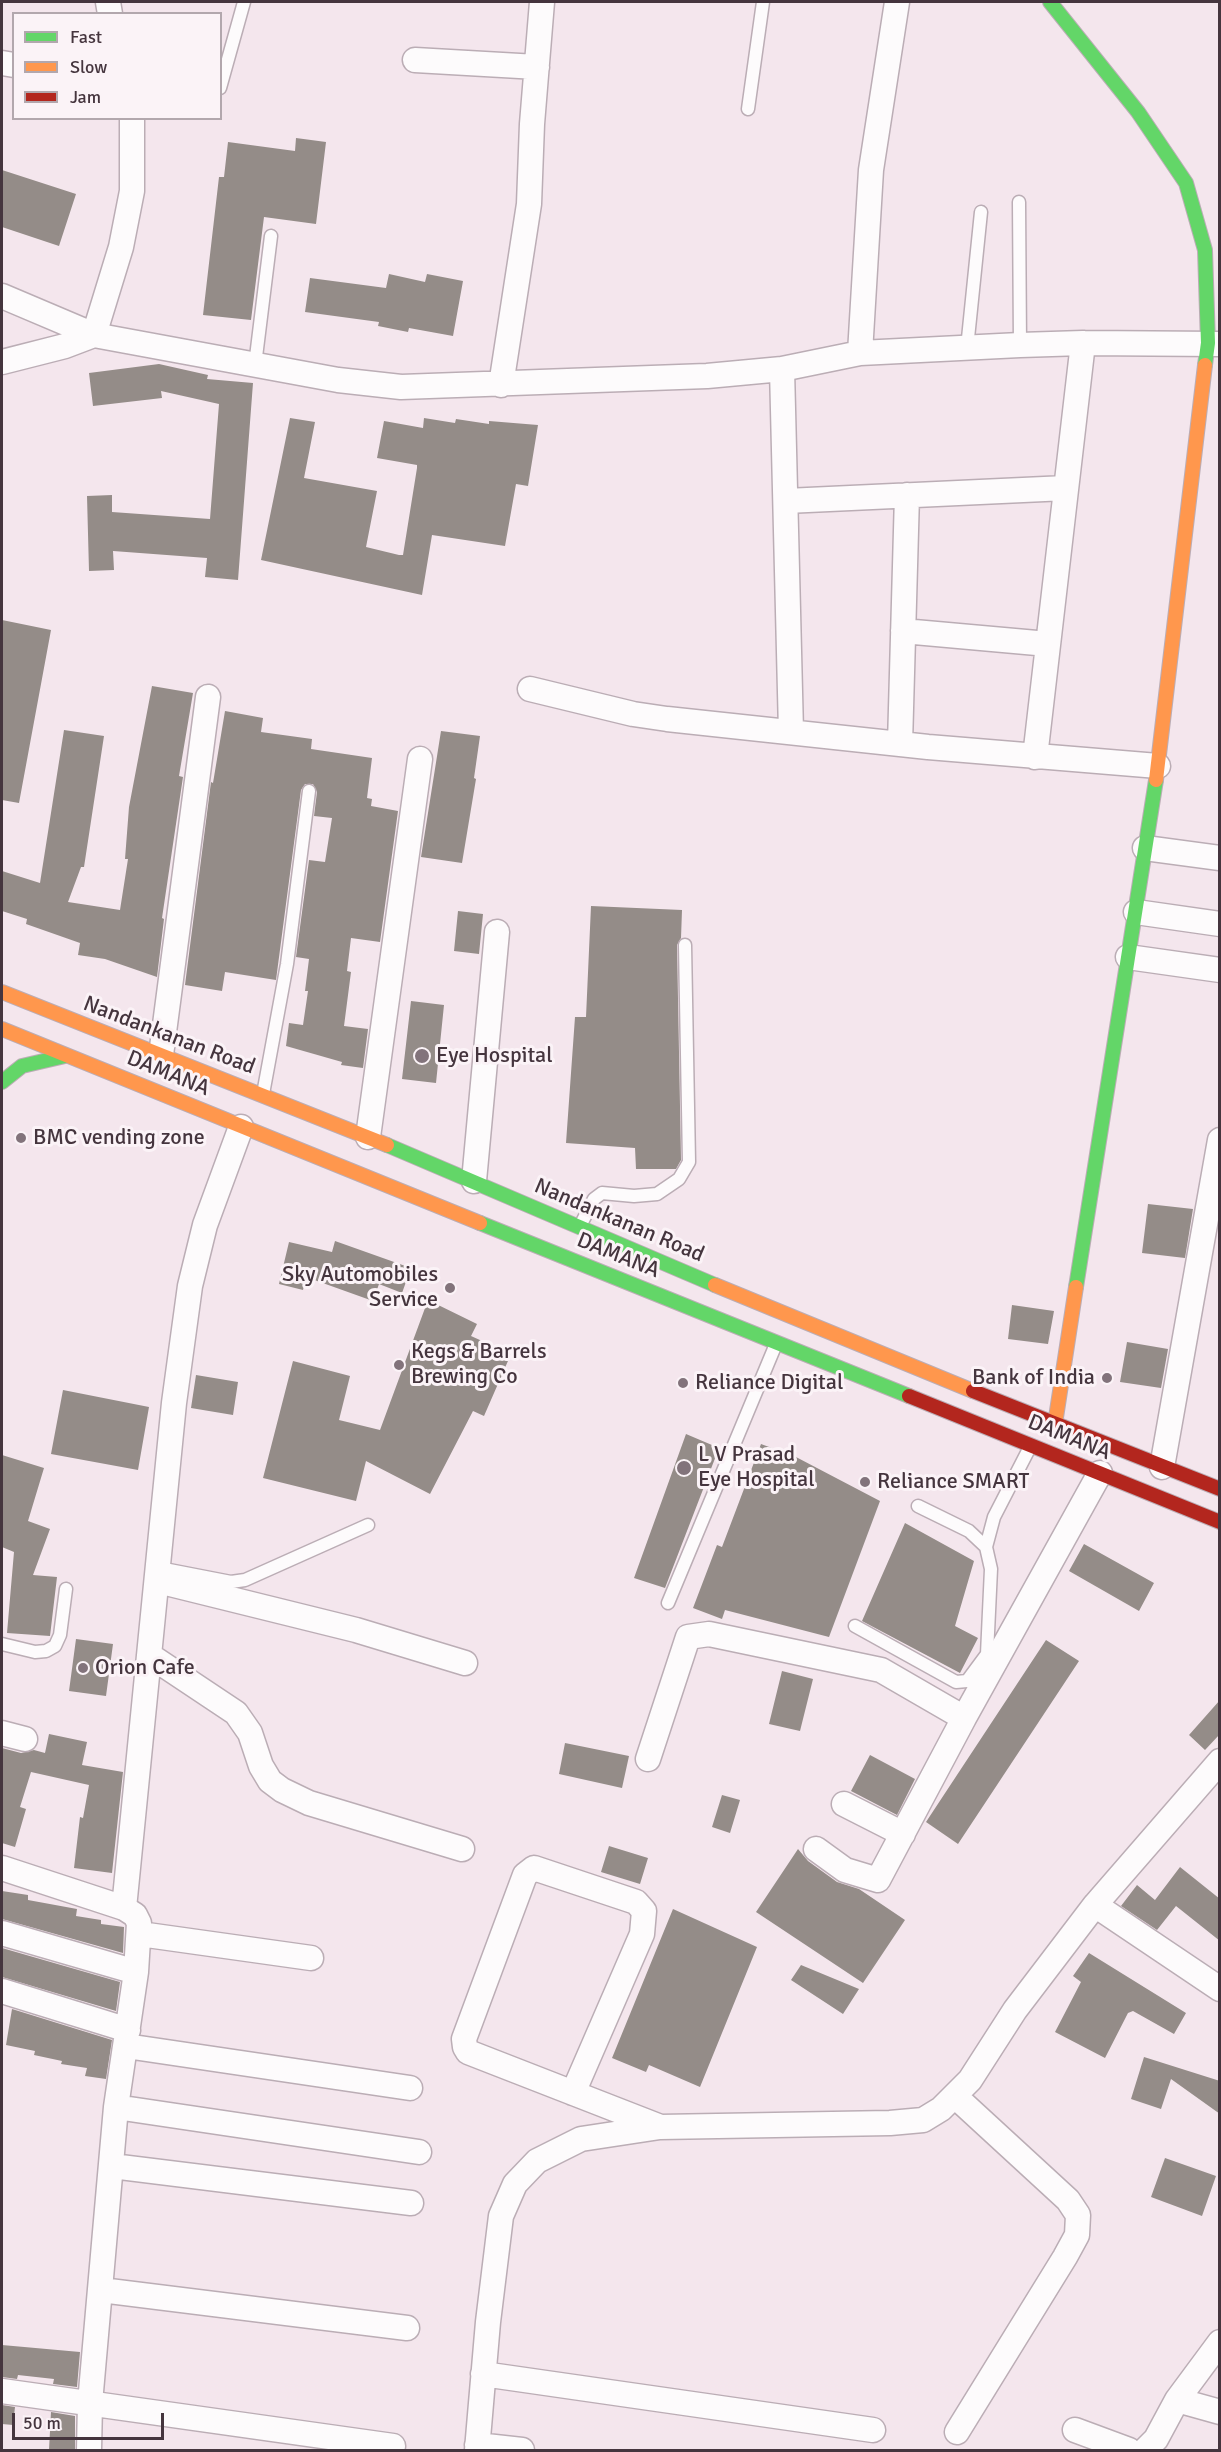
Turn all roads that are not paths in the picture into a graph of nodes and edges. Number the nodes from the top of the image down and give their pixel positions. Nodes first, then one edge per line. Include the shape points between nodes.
1 (244, 2) edge
2 (542, 2) edge
3 (763, 2) edge
4 (897, 2) edge
5 (1050, 2) edge
6 (415, 60) dead end
7 (537, 67) junction
8 (222, 81) edge
9 (748, 109) dead end
10 (132, 120) edge
11 (1019, 202) dead end
12 (981, 212) dead end
13 (271, 236) dead end
14 (2, 296) edge
15 (94, 335) junction
16 (1083, 342) junction
17 (1214, 344) edge
18 (1020, 345) junction
19 (967, 348) junction
20 (860, 354) junction
21 (2, 362) edge
22 (255, 365) junction
23 (782, 369) junction
24 (501, 385) junction
25 (1066, 488) junction
26 (907, 495) junction
27 (786, 501) junction
28 (903, 632) junction
29 (1048, 644) junction
30 (530, 689) dead end
31 (208, 697) dead end
32 (791, 732) junction
33 (900, 744) junction
34 (1035, 757) junction
35 (420, 759) dead end
36 (1158, 766) junction
37 (309, 791) dead end
38 (1145, 848) junction
39 (1220, 858) edge
40 (1136, 912) junction
41 (1220, 924) edge
42 (497, 932) dead end
43 (685, 945) dead end
44 (1128, 957) junction
45 (1220, 970) edge
46 (2, 993) edge
47 (13, 1019) edge
48 (4, 1048) dead end
49 (161, 1055) junction
50 (65, 1056) junction
51 (2, 1082) edge
52 (263, 1095) junction
53 (241, 1126) junction
54 (368, 1137) junction
55 (1220, 1140) edge
56 (474, 1181) junction
57 (579, 1227) junction
58 (777, 1342) junction
59 (1055, 1424) junction
60 (1032, 1445) junction
61 (1162, 1467) junction
62 (1100, 1473) junction
63 (1220, 1489) edge
64 (918, 1506) dead end
65 (1220, 1522) edge
66 (368, 1525) dead end
67 (986, 1547) junction
68 (158, 1574) junction
69 (66, 1589) dead end
70 (668, 1603) dead end
71 (855, 1626) dead end
72 (2, 1644) edge
73 (149, 1655) junction
74 (465, 1663) dead end
75 (964, 1718) junction
76 (2, 1733) edge
77 (25, 1740) dead end
78 (648, 1759) dead end
79 (1220, 1761) edge
80 (844, 1804) dead end
81 (903, 1834) junction
82 (462, 1849) dead end
83 (816, 1849) dead end
84 (2, 1868) edge
85 (1095, 1905) junction
86 (124, 1908) junction
87 (2, 1933) edge
88 (140, 1934) junction
89 (311, 1958) dead end
90 (136, 1972) junction
91 (1220, 1989) edge
92 (2, 1991) edge
93 (127, 2038) junction
94 (410, 2088) dead end
95 (573, 2092) junction
96 (956, 2097) junction
97 (116, 2107) junction
98 (660, 2127) junction
99 (419, 2152) dead end
100 (112, 2166) junction
101 (411, 2203) dead end
102 (101, 2290) junction
103 (406, 2328) dead end
104 (1220, 2342) edge
105 (483, 2374) junction
106 (2, 2391) edge
107 (1177, 2400) junction
108 (90, 2403) junction
109 (1220, 2412) edge
110 (873, 2430) dead end
111 (1075, 2430) dead end
112 (957, 2432) dead end
113 (393, 2446) dead end
114 (477, 2448) edge
115 (88, 2451) edge
116 (522, 2451) edge
117 (1129, 2451) edge
118 (1145, 2451) edge

1 - 8 lane
2 - 7 street
3 - 9 lane
4 - 20 street via 872,170
5 - 17 main road via 1138,112 1186,183 1205,250
6 - 7 street
7 - 24 street via 529,204
10 - 15 street via 132,191 121,247
11 - 18 lane
12 - 19 lane
13 - 22 lane
14 - 15 street
15 - 21 street
15 - 22 street
16 - 17 street
16 - 18 street
16 - 25 street
17 - 36 main road
18 - 19 street
19 - 20 street
20 - 23 street
22 - 24 street via 401,387
23 - 24 street
23 - 27 street
25 - 26 street
25 - 29 street
26 - 27 street
26 - 28 street
27 - 32 street
28 - 29 street
28 - 33 street
29 - 34 street
30 - 32 street via 633,714
31 - 49 street
32 - 33 street
33 - 34 street
34 - 36 street
35 - 54 street
36 - 38 main road
37 - 52 lane via 287,964
38 - 39 street
38 - 40 main road
40 - 41 street
40 - 44 main road
42 - 56 street
43 - 57 lane via 689,1162 679,1179 657,1194 602,1193 594,1199
44 - 45 street
44 - 59 main road
46 - 47 main road, Nandankanan Road
47 - 48 main road
47 - 49 main road, Nandankanan Road
47 - 50 main road, DAMANA
49 - 52 main road, Nandankanan Road
50 - 51 main road via 22,1066
50 - 53 main road, DAMANA
52 - 54 main road, Nandankanan Road
53 - 58 main road, DAMANA
53 - 68 street via 205,1225 190,1286
54 - 56 main road, Nandankanan Road
55 - 61 street
56 - 57 main road, Nandankanan Road
57 - 59 main road, Nandankanan Road via 790,1318
58 - 60 main road, DAMANA
58 - 70 lane
59 - 61 main road, Nandankanan Road
60 - 62 main road, DAMANA
60 - 67 lane via 994,1517
61 - 63 main road, Nandankanan Road
62 - 65 main road, DAMANA
62 - 75 street
64 - 67 lane via 969,1531
66 - 68 lane via 245,1580
67 - 71 lane via 991,1569 987,1654 967,1681 946,1678
68 - 73 street
68 - 74 street
69 - 72 lane via 55,1646 46,1652 35,1652
73 - 82 street via 236,1713 250,1733 261,1766 270,1781 282,1790 309,1803
73 - 86 street
75 - 78 street via 881,1670 709,1634 688,1637
75 - 81 street
76 - 77 street
79 - 85 street
80 - 81 street
81 - 83 street via 878,1880 845,1870
84 - 86 street
85 - 91 street
85 - 96 street via 1015,2010
86 - 88 street via 135,1915
87 - 90 street
88 - 89 street
88 - 90 street
90 - 93 street
92 - 93 street
93 - 94 street
93 - 97 street
95 - 95 street via 468,2052 465,2047 464,2039 525,1875 534,1868 636,1902 644,1911 642,1934
95 - 98 street
96 - 98 street via 923,2120
96 - 112 street via 1068,2200 1078,2216 1077,2235 1065,2257
97 - 99 street
97 - 100 street
98 - 105 street via 581,2139 537,2161 515,2184 501,2216
100 - 101 street
100 - 102 street
102 - 103 street
102 - 108 street
104 - 107 street
105 - 110 street
105 - 114 street
106 - 108 street
107 - 109 street
107 - 118 street
108 - 113 street
108 - 115 street
111 - 117 street
114 - 116 street

